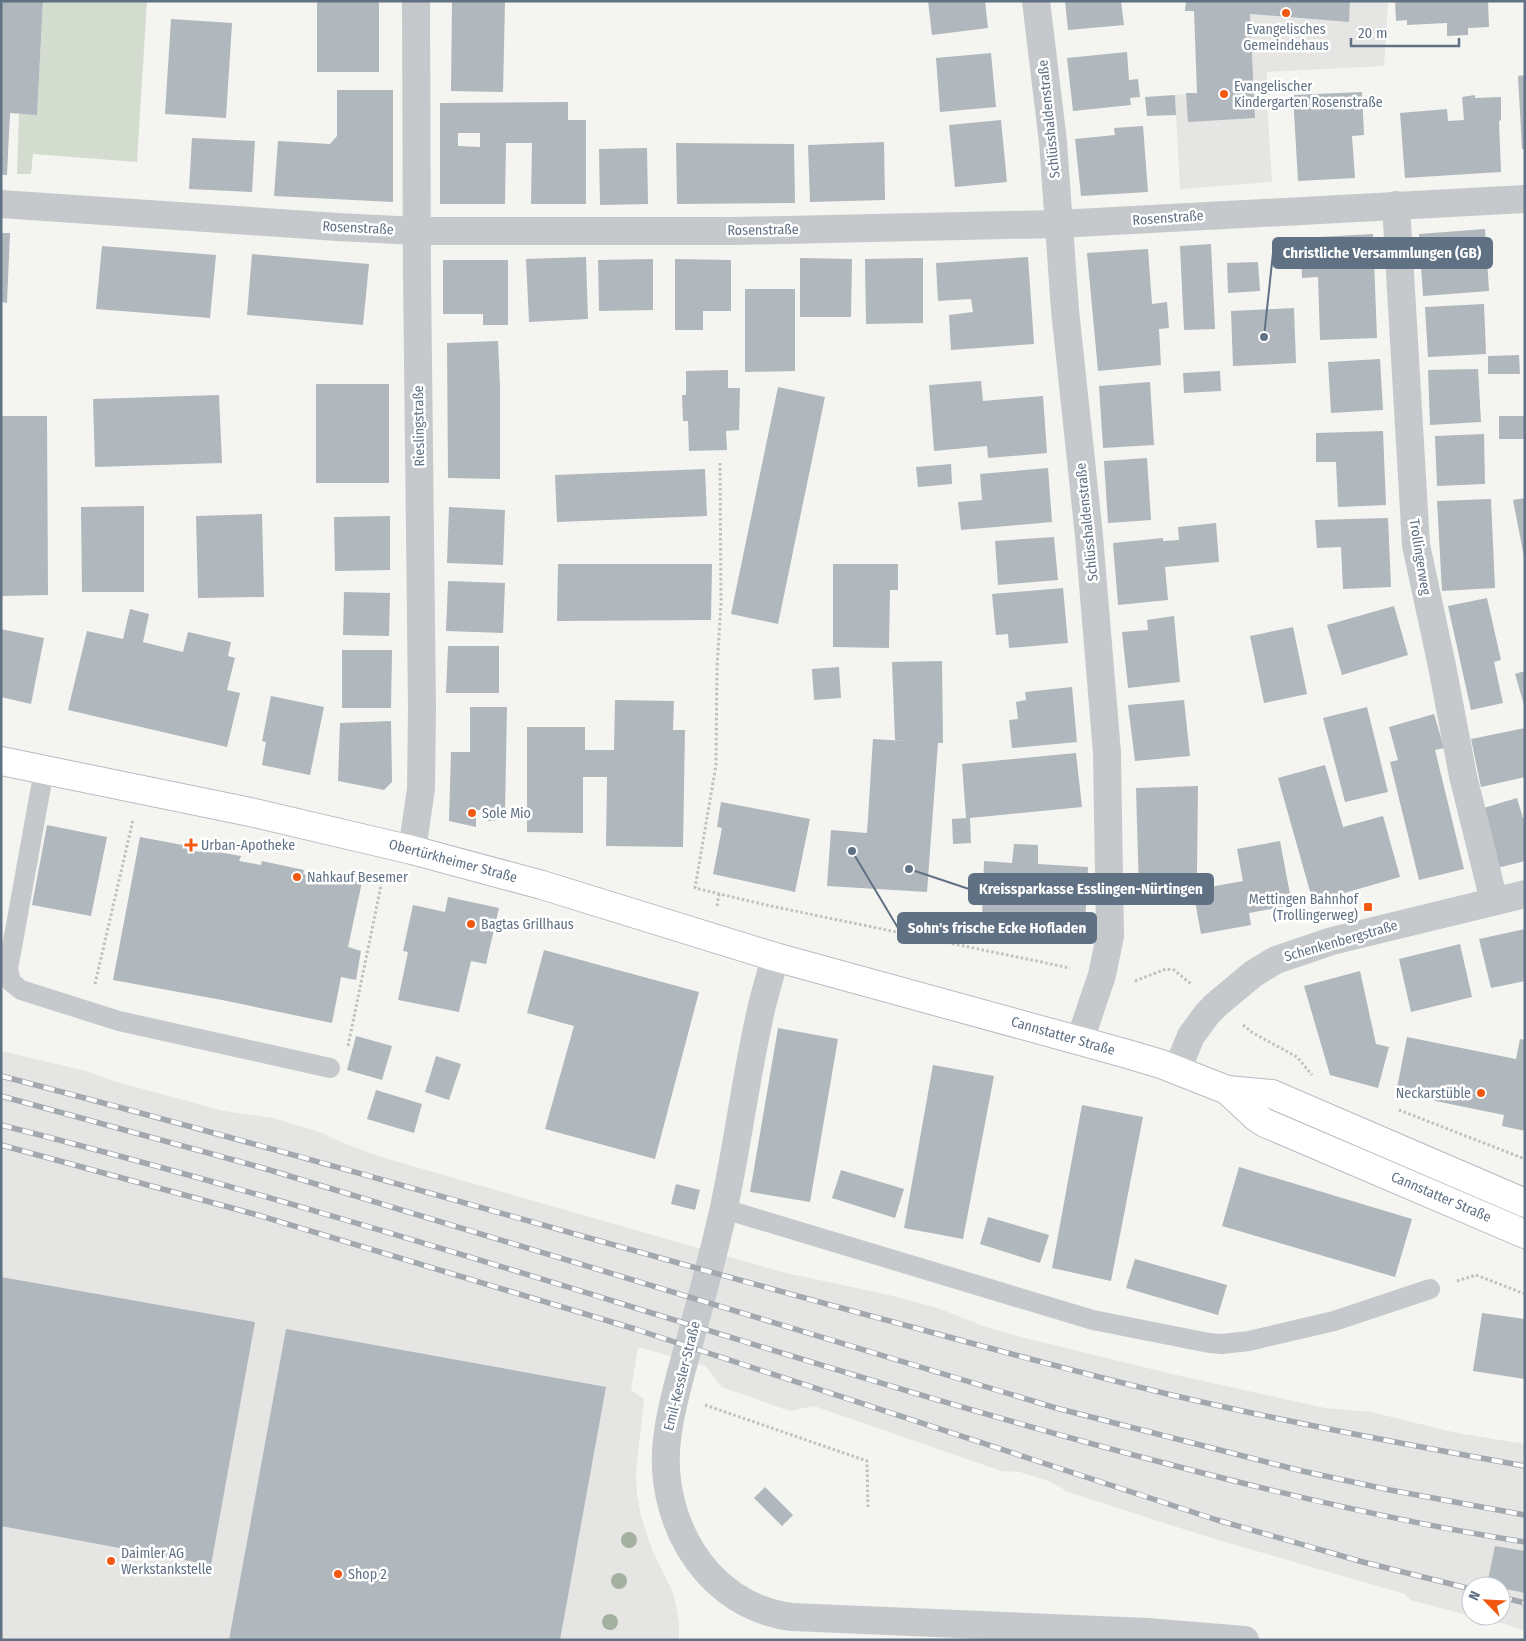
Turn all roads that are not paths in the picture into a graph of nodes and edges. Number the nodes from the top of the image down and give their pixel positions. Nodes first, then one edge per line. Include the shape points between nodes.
1 (416, 1) edge
2 (1036, 1) edge
3 (1525, 199) edge
4 (1, 204) edge
5 (1396, 205) junction
6 (1058, 224) junction
7 (417, 231) junction
8 (1, 761) edge
9 (44, 770) junction
10 (401, 847) junction
11 (1525, 894) edge
12 (1494, 901) junction
13 (775, 957) junction
14 (896, 990) joint
15 (1080, 1040) junction
16 (330, 1068) road end
17 (1177, 1070) junction
18 (1227, 1090) junction
19 (1525, 1203) edge
20 (724, 1209) junction
21 (1525, 1234) edge
22 (1430, 1290) road end
23 (1146, 1636) edge
24 (1245, 1640) edge

1 - 7 street, Rieslingstraße
2 - 6 street, Schlüsshaldenstraße via 1052,134
3 - 5 street, Rosenstraße
4 - 7 street, Rosenstraße
5 - 6 street, Rosenstraße
5 - 12 street, Trollingerweg via 1416,545 1463,776
6 - 7 street, Rosenstraße via 733,231
6 - 15 street, Schlüsshaldenstraße via 1107,752 1110,930 1102,976
7 - 10 street, Rieslingstraße via 421,789
8 - 9 main road, Obertürkheimer Straße
9 - 10 main road, Obertürkheimer Straße
9 - 16 lane via 18,908 8,974 11,982 21,990 128,1023
10 - 13 main road, Obertürkheimer Straße via 542,885
11 - 12 street, Schenkenbergstraße
12 - 17 street, Schenkenbergstraße via 1332,941 1276,960 1253,974 1217,1004 1195,1031
13 - 14 main road, Obertürkheimer Straße
13 - 20 street, Emil-Kessler-Straße via 759,1018
14 - 15 main road, Cannstatter Straße
15 - 17 main road, Cannstatter Straße
17 - 18 main road, Cannstatter Straße
18 - 19 main road, Cannstatter Straße via 1277,1096
18 - 21 main road, Cannstatter Straße via 1265,1123
20 - 22 lane via 1094,1320 1209,1343 1249,1341 1334,1321
20 - 23 street, Emil-Kessler-Straße via 676,1395 668,1432 666,1464 675,1518 702,1567 726,1590 750,1606 777,1615
23 - 24 street, Emil-Kessler-Straße

